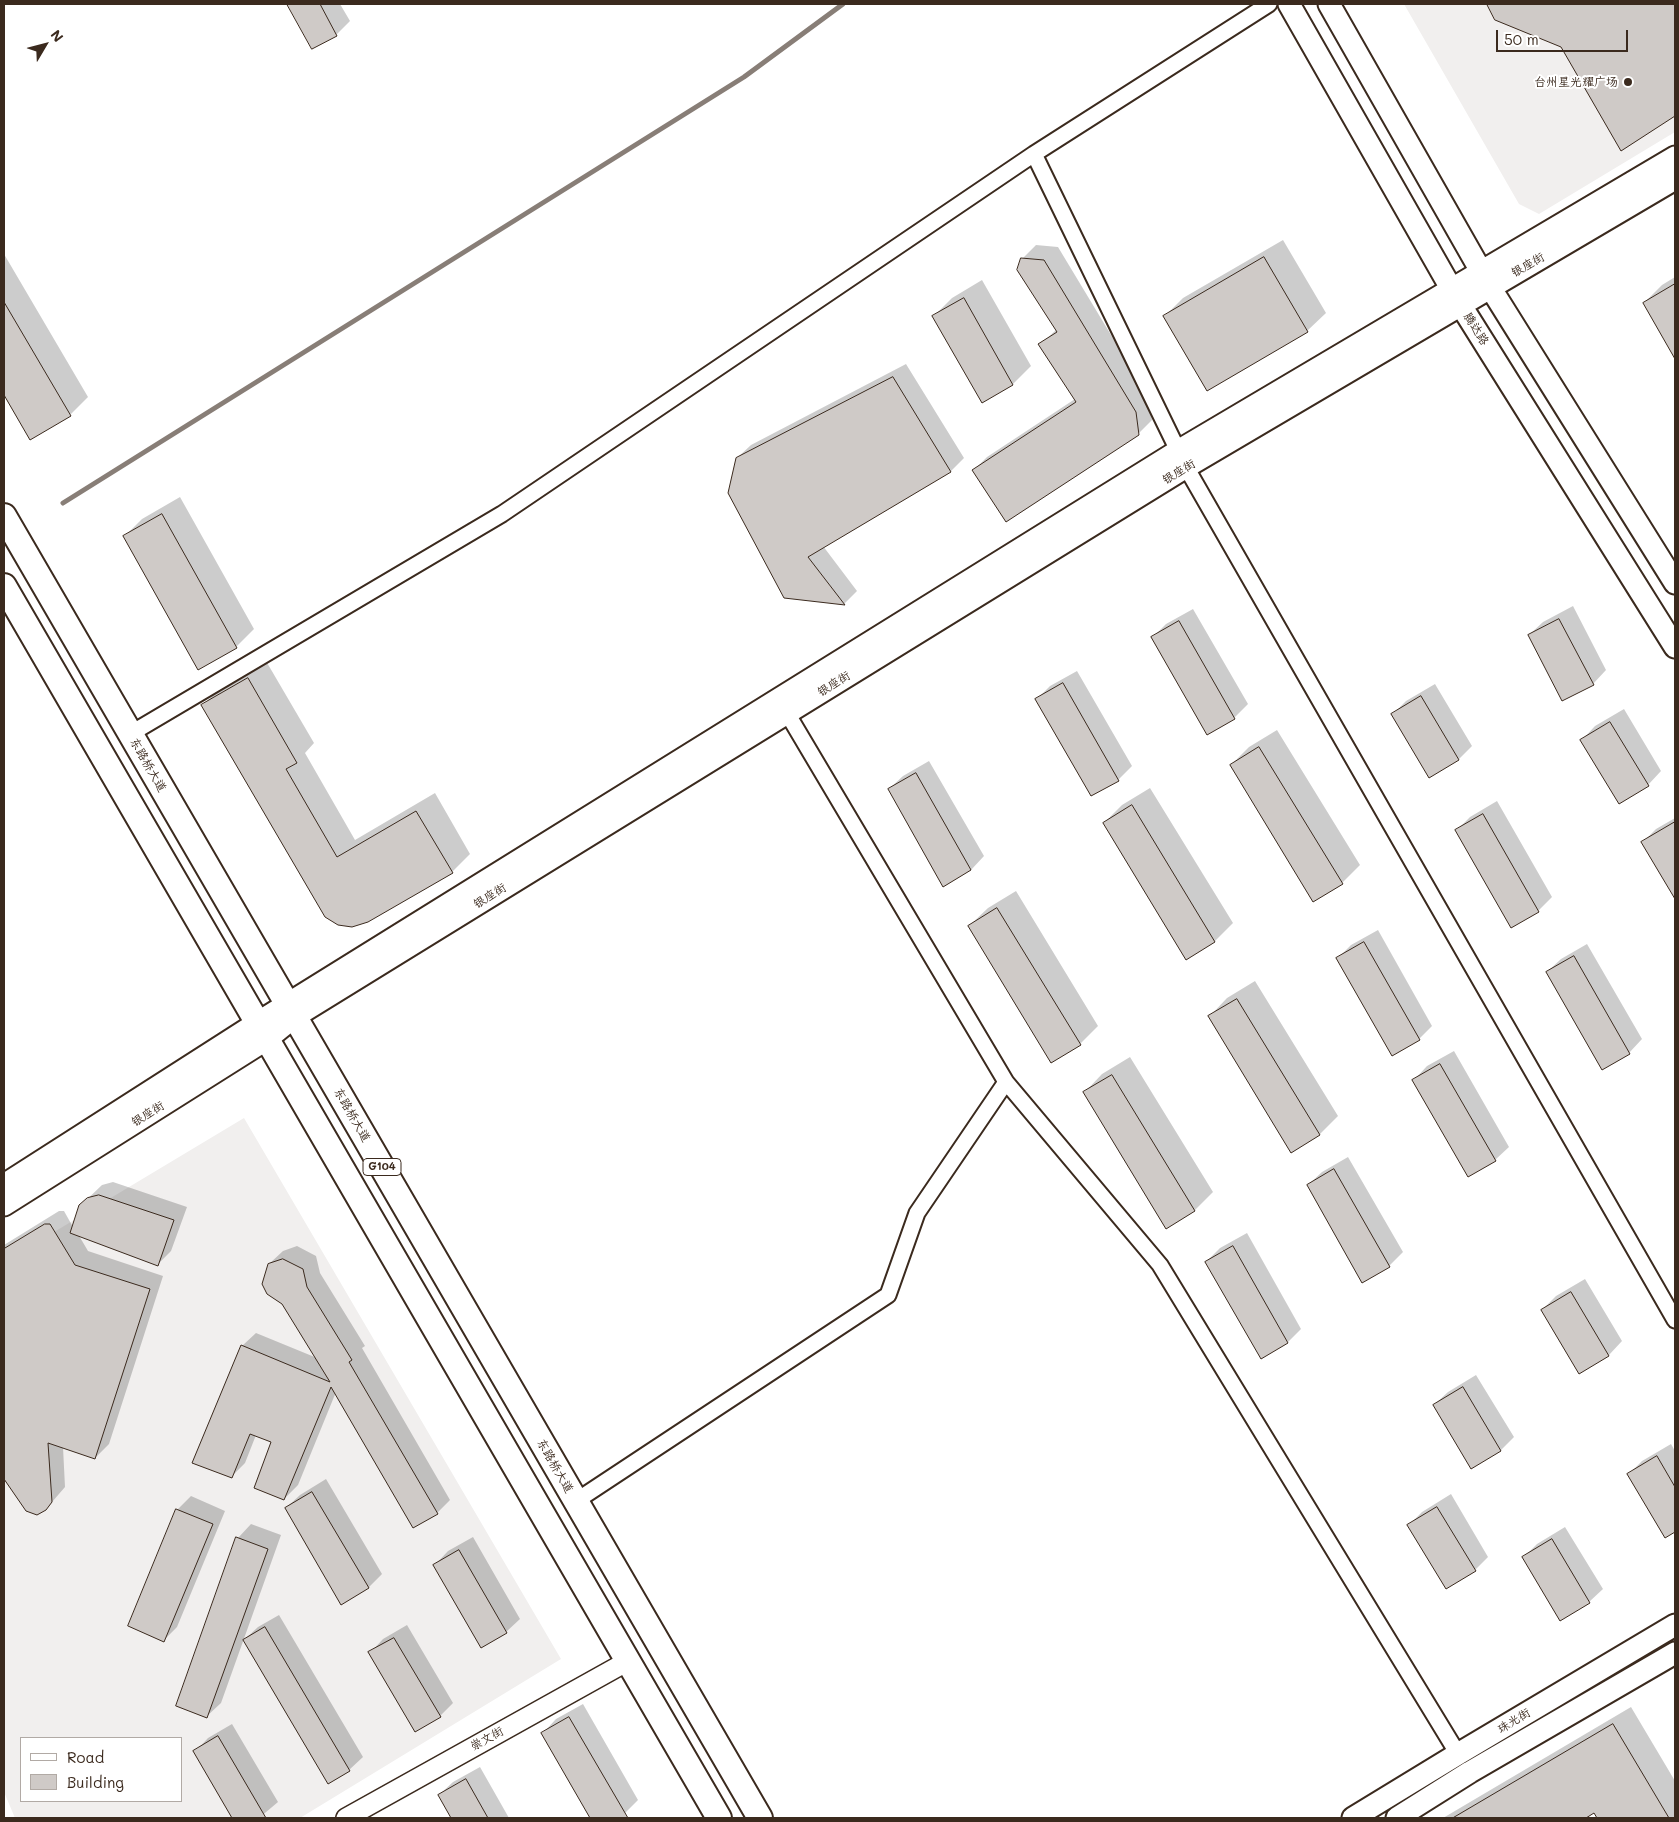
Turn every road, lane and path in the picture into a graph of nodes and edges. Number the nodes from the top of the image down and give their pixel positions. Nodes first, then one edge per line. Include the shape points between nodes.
1 (1269, 4) edge
2 (1289, 4) edge
3 (1328, 4) edge
4 (1034, 154) junction
5 (1675, 156) edge
6 (1675, 179) edge
7 (1486, 280) junction
8 (1456, 297) junction
9 (1182, 459) junction
10 (4, 516) edge
11 (1675, 583) edge
12 (4, 586) edge
13 (1675, 647) edge
14 (787, 713) junction
15 (130, 734) junction
16 (291, 1011) junction
17 (262, 1031) junction
18 (1006, 1082) junction
19 (4, 1184) edge
20 (4, 1205) edge
21 (1675, 1320) edge
22 (576, 1501) junction
23 (1675, 1625) edge
24 (1675, 1653) edge
25 (628, 1661) junction
26 (1458, 1754) junction
27 (346, 1818) edge
28 (719, 1818) edge
29 (760, 1818) edge
30 (1353, 1818) edge
31 (1397, 1818) edge

1 - 4 street
2 - 8 main road, 腾达路
3 - 7 main road
4 - 9 street
4 - 15 street via 502,514
5 - 7 main road
6 - 7 main road, 银座街
7 - 8 main road, 银座街
7 - 11 main road
8 - 9 main road, 银座街
8 - 13 main road, 腾达路
9 - 14 main road, 银座街
9 - 16 main road
9 - 21 street
10 - 15 main road, 东路桥大道 / G104
12 - 17 main road, G104
14 - 16 main road, 银座街
14 - 18 street
15 - 16 main road, 东路桥大道 / G104
16 - 17 main road, 银座街
16 - 22 main road, 东路桥大道 / G104
17 - 19 main road
17 - 20 main road, 银座街
17 - 25 main road, G104
18 - 22 street via 917,1212 888,1295
18 - 26 street via 1160,1265
22 - 29 main road, 东路桥大道 / G104
23 - 26 main road, 珠光街
24 - 31 main road, 珠光街
25 - 27 street, 崇文街
25 - 28 main road, G104
26 - 30 main road, 珠光街

